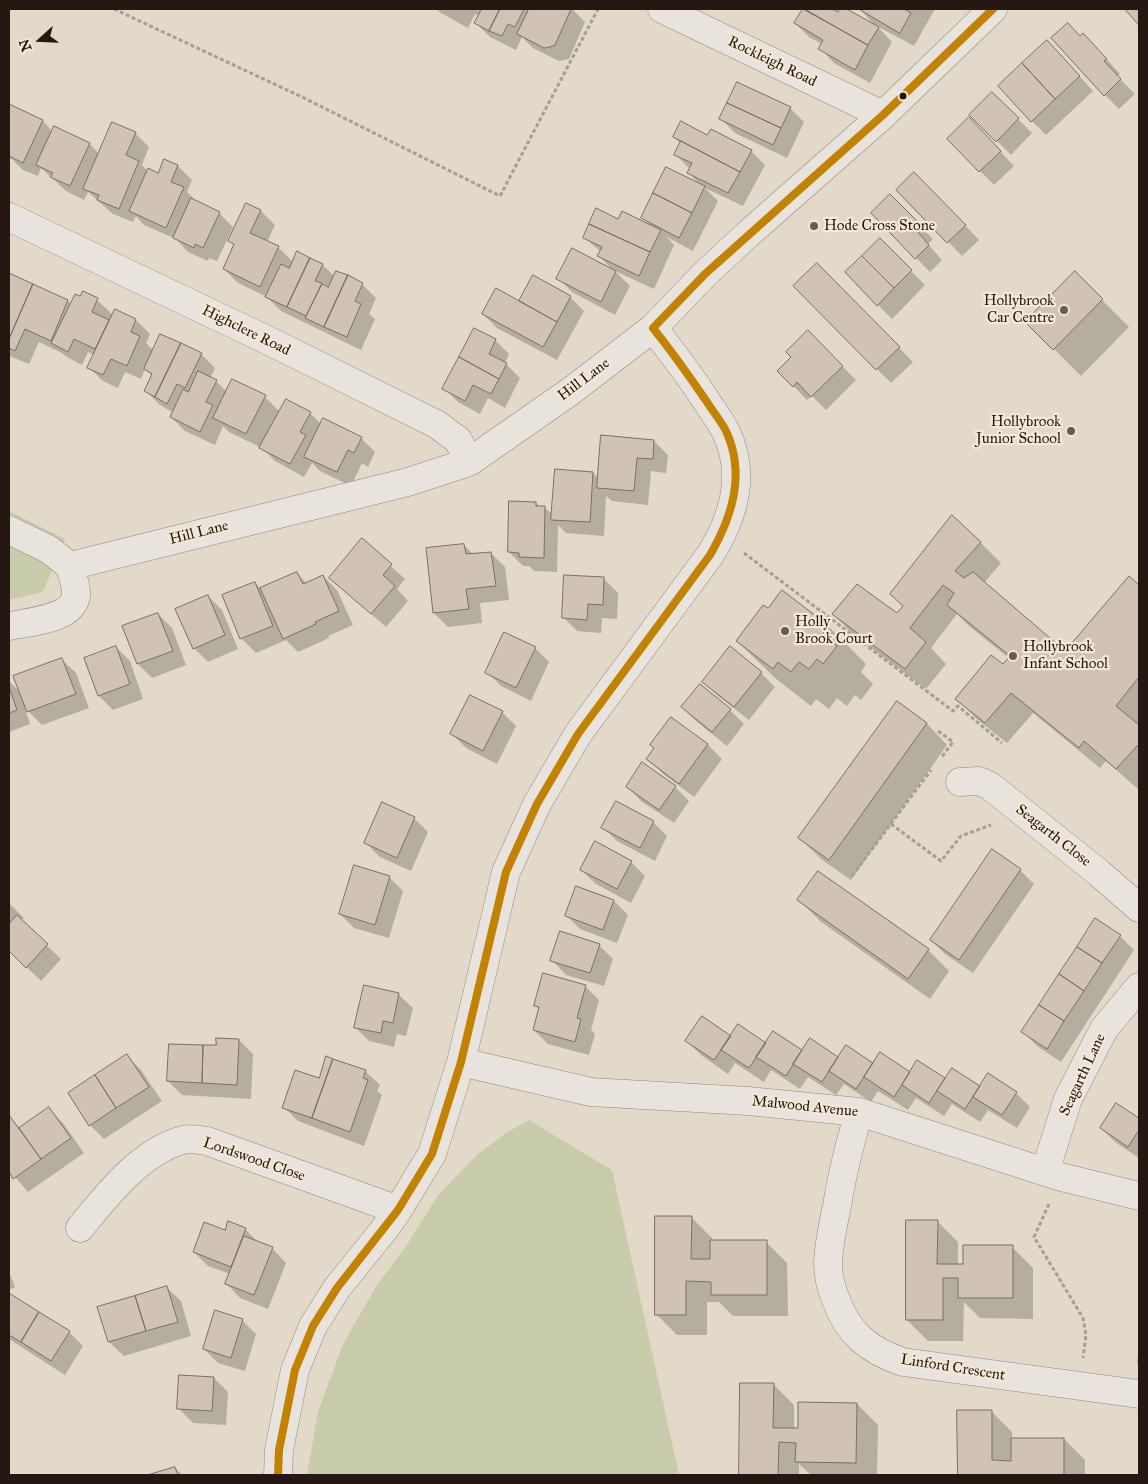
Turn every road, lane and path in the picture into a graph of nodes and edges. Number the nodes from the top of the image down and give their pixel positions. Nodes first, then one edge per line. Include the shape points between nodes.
1 (114, 9) edge
2 (598, 9) edge
3 (662, 9) edge
4 (993, 9) edge
5 (883, 115) junction
6 (9, 217) edge
7 (653, 328) junction
8 (469, 462) junction
9 (9, 530) edge
10 (723, 535) junction
11 (70, 566) junction
12 (9, 626) edge
13 (938, 731) dead end
14 (1002, 743) dead end
15 (960, 782) dead end
16 (996, 823) dead end
17 (891, 824) junction
18 (852, 876) dead end
19 (1139, 908) edge
20 (1139, 987) edge
21 (461, 1062) junction
22 (859, 1112) junction
23 (1053, 1174) junction
24 (1139, 1196) edge
25 (398, 1210) junction
26 (80, 1228) dead end
27 (1079, 1386) junction
28 (1139, 1394) edge
29 (278, 1475) edge

1 - 2 path via 500,196
3 - 5 street, Rockleigh Road
4 - 5 street, Hill Lane
5 - 7 street, Hill Lane via 748,234
6 - 8 street, Highclere Road via 436,424 458,440
7 - 8 street, Hill Lane via 571,391
7 - 10 street via 688,372 725,431 733,450 736,488
8 - 11 street, Hill Lane via 408,482
9 - 11 street via 48,549
10 - 14 path via 953,711 958,706
10 - 21 street via 578,734 537,804 506,872
11 - 12 street via 76,595 72,606 50,618
13 - 17 path via 953,742
15 - 19 street, Seagarth Close via 979,781 990,786
16 - 17 path via 961,836 941,861
17 - 18 path
20 - 23 street, Seagarth Lane via 1104,1029 1068,1099
21 - 22 street, Malwood Avenue via 591,1092 748,1101
21 - 25 street via 432,1154
22 - 23 street, Malwood Avenue
22 - 27 street, Linford Crescent via 842,1174 828,1264 830,1286 850,1329 884,1356 903,1362
23 - 24 street, Malwood Avenue
23 - 27 path via 1034,1237 1083,1318 1086,1335
25 - 26 street, Lordswood Close via 207,1141 185,1139 153,1153 108,1195
25 - 29 street via 336,1288 313,1326 296,1370 279,1450
27 - 28 street, Linford Crescent

